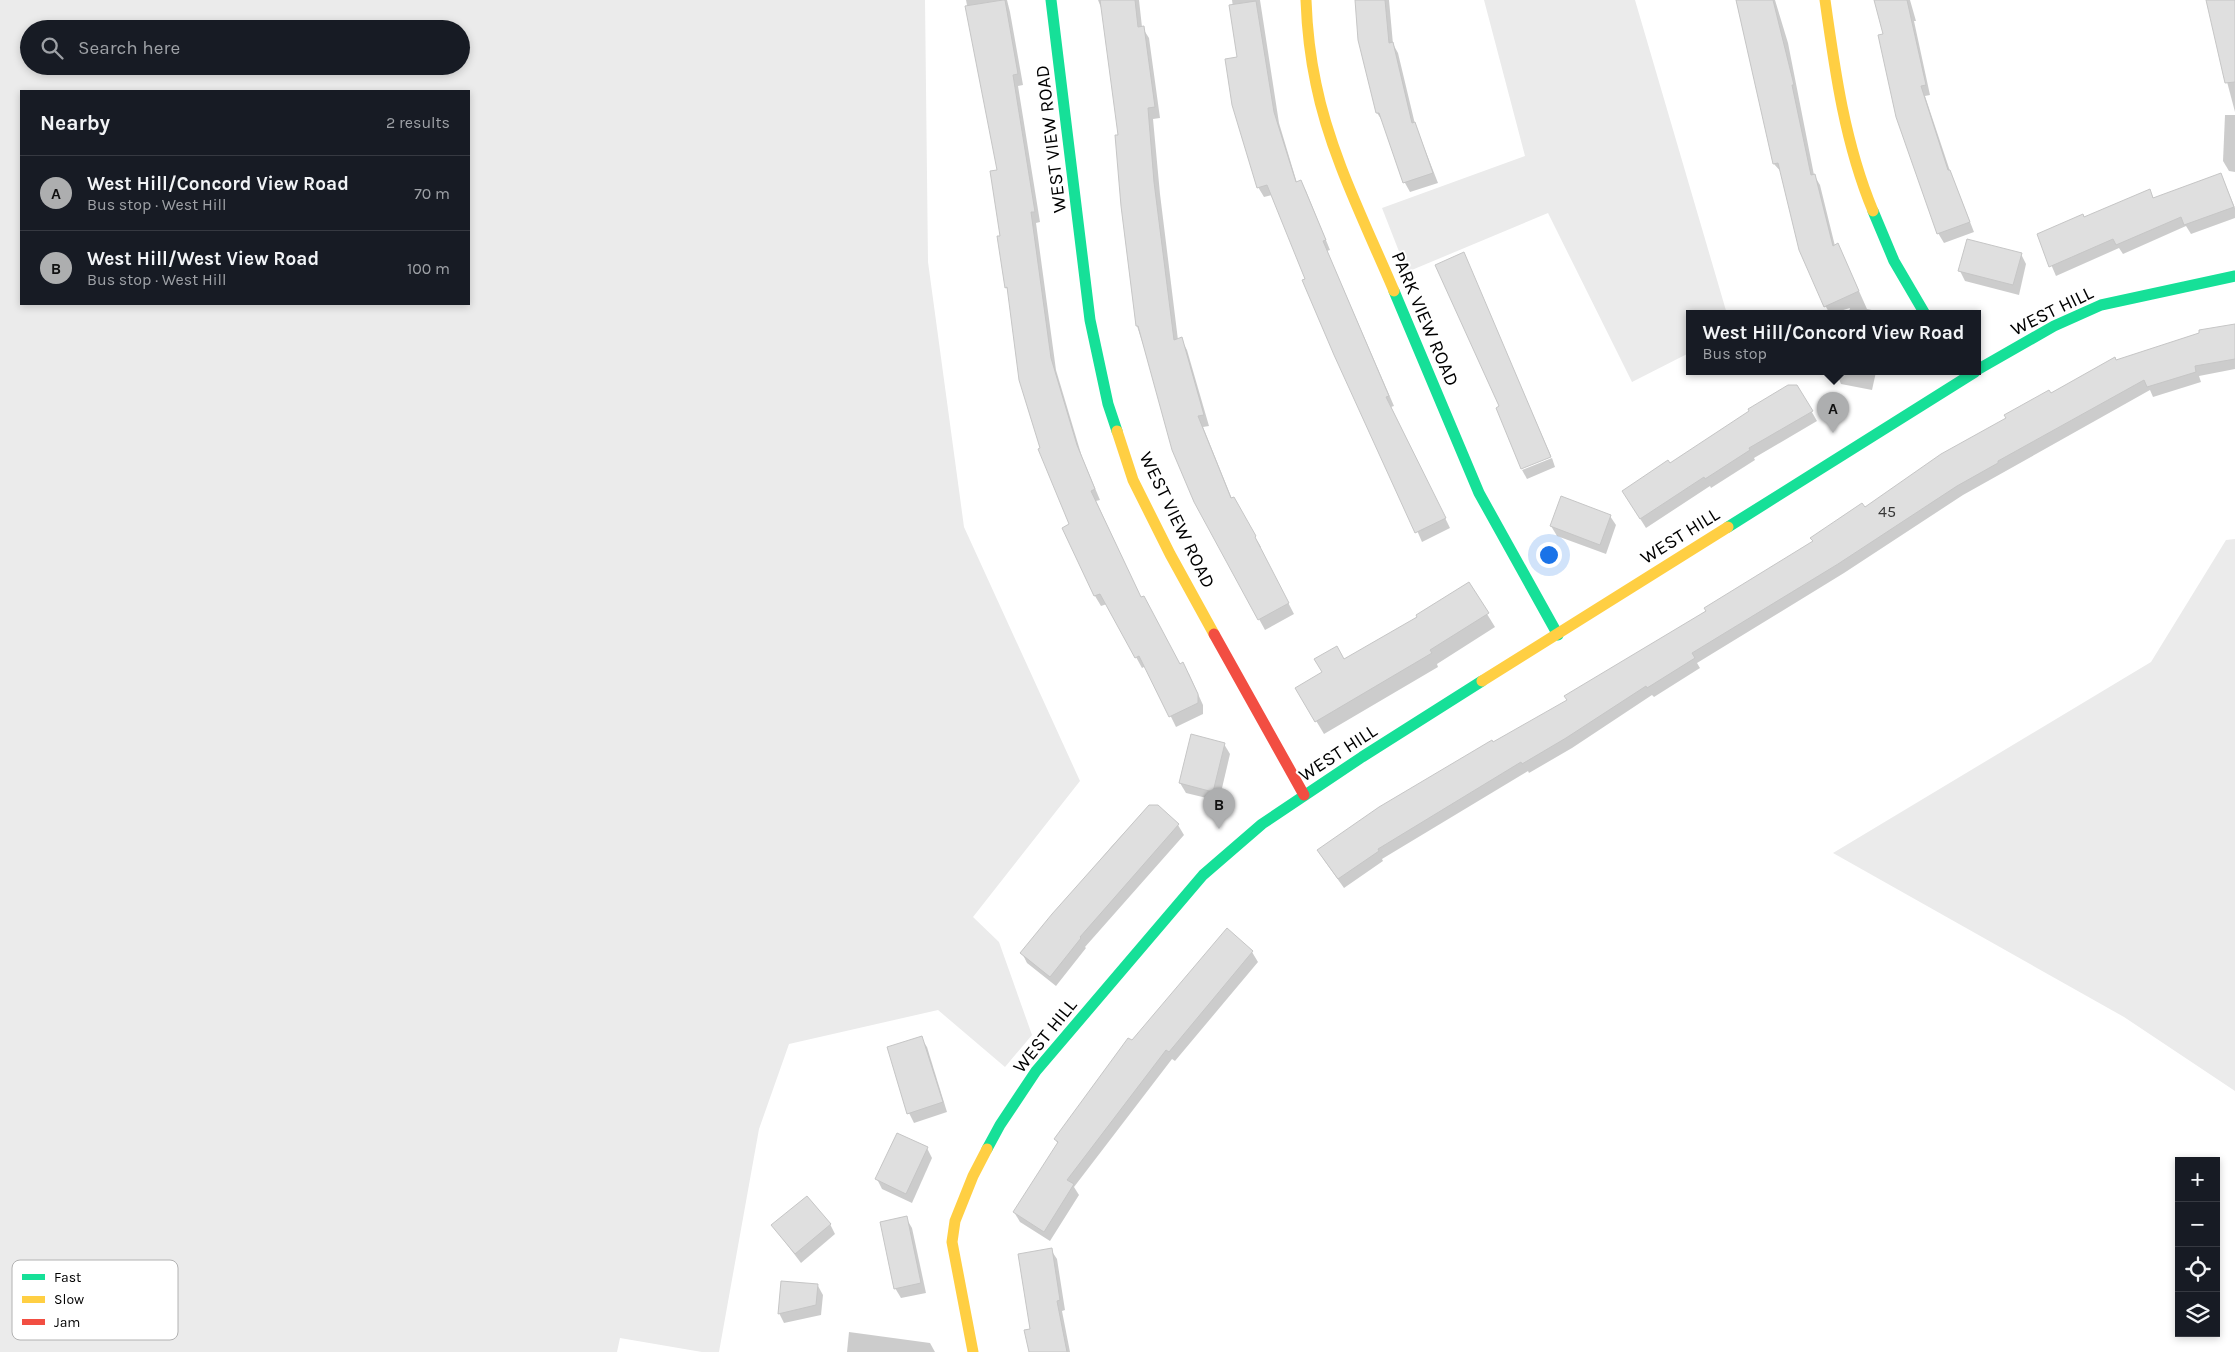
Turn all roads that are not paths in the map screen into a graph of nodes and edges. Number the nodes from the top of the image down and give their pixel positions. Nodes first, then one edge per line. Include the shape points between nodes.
1 (1051, 0) edge
2 (1306, 0) edge
3 (1825, 0) edge
4 (2235, 276) edge
5 (1923, 310) edge
6 (1981, 368) edge
7 (1970, 375) edge
8 (1558, 635) junction
9 (1304, 795) junction
10 (973, 1352) edge

1 - 9 street, WEST VIEW ROAD via 1090,320 1108,404 1133,480 1170,554
2 - 8 street, PARK VIEW ROAD via 1316,85 1329,131 1356,201 1479,493
3 - 5 street via 1837,88 1860,180 1894,261
4 - 6 street, WEST HILL via 2101,304 2054,326
7 - 8 street, WEST HILL
8 - 9 street, WEST HILL
9 - 10 street, WEST HILL via 1262,824 1203,875 1036,1072 1000,1125 973,1176 952,1242

